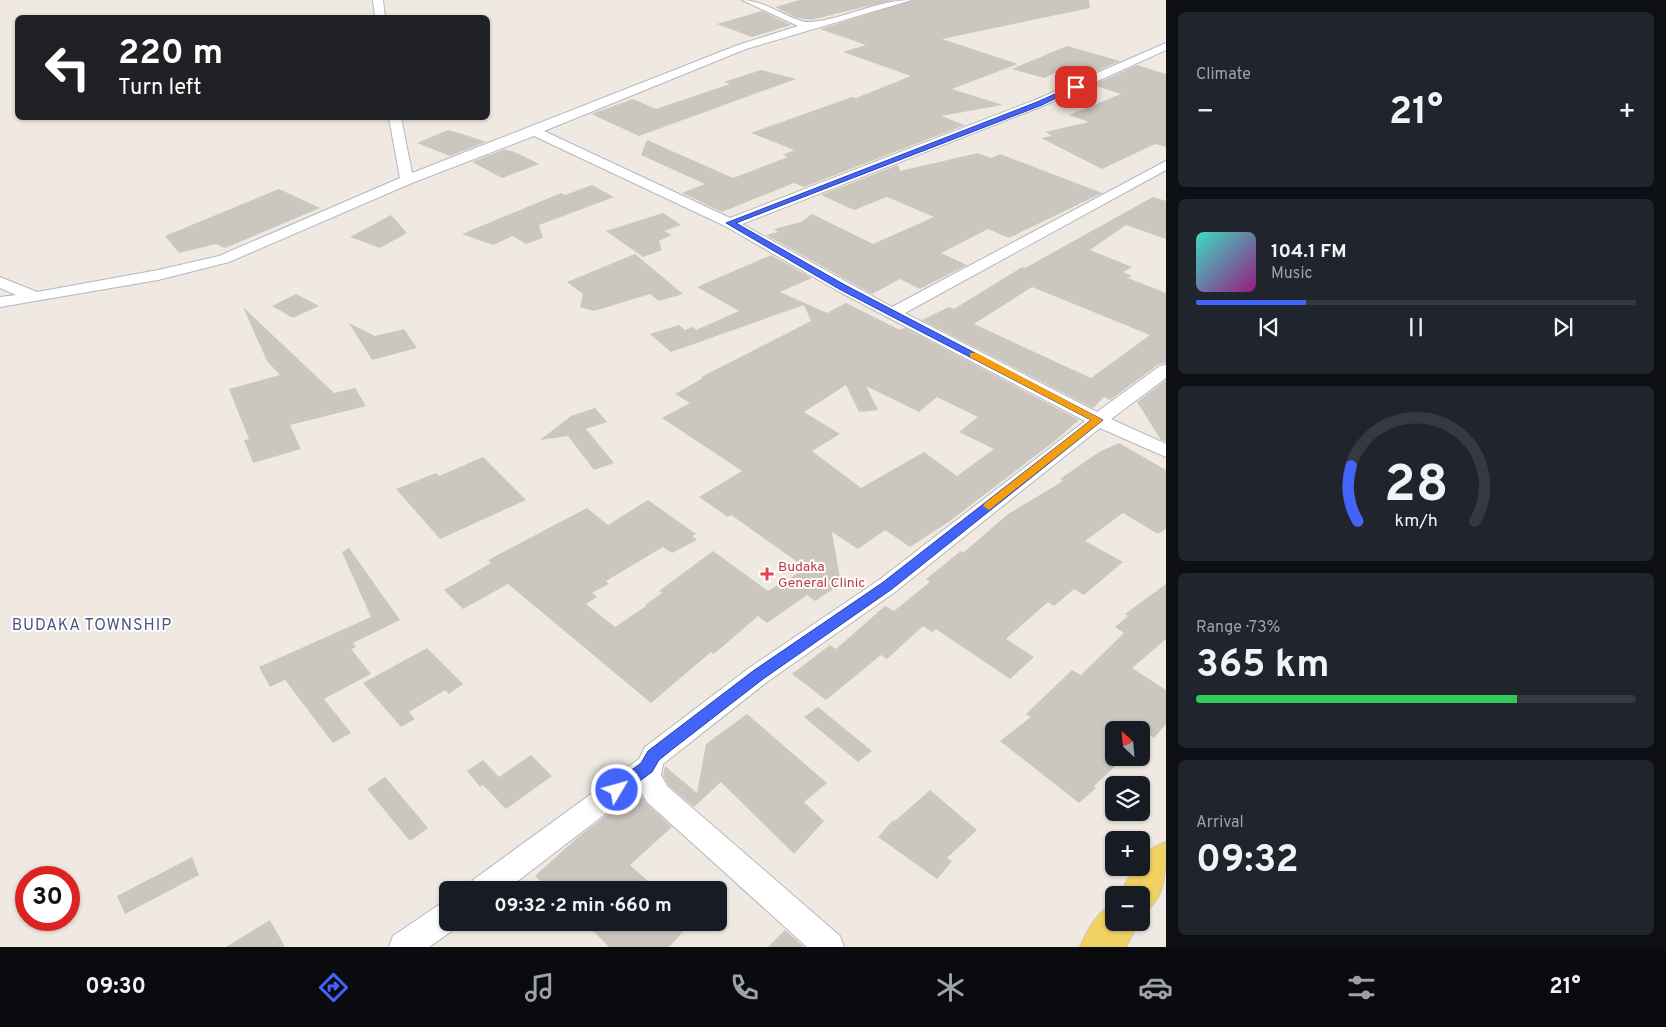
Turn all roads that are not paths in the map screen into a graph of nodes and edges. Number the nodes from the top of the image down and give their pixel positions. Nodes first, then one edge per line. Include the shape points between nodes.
1 (378, 0) edge
2 (747, 0) edge
3 (907, 0) edge
4 (380, 15) edge
5 (807, 26) junction
6 (1166, 46) edge
7 (395, 120) edge
8 (534, 131) junction
9 (1166, 166) edge
10 (407, 180) junction
11 (730, 223) junction
12 (0, 282) edge
13 (35, 297) junction
14 (0, 302) edge
15 (893, 313) junction
16 (1166, 370) edge
17 (1098, 420) junction
18 (1166, 451) edge
19 (647, 767) junction
20 (1166, 860) edge
21 (494, 881) edge
22 (1147, 886) edge
23 (439, 922) edge
24 (1113, 931) edge
25 (404, 947) edge
26 (829, 947) edge
27 (1101, 947) edge

1 - 4 street
2 - 5 street
3 - 5 street
5 - 8 street via 742,46
6 - 11 street via 1039,103
7 - 10 street
8 - 10 street
8 - 11 street
9 - 15 street
10 - 13 street via 224,259 158,275
11 - 15 street
12 - 13 street
13 - 14 street
15 - 17 street
16 - 17 street
17 - 18 street
17 - 19 street via 887,586 758,675 654,755
19 - 21 street
19 - 26 street via 648,780 657,794
20 - 22 main road
23 - 25 street
24 - 27 main road

